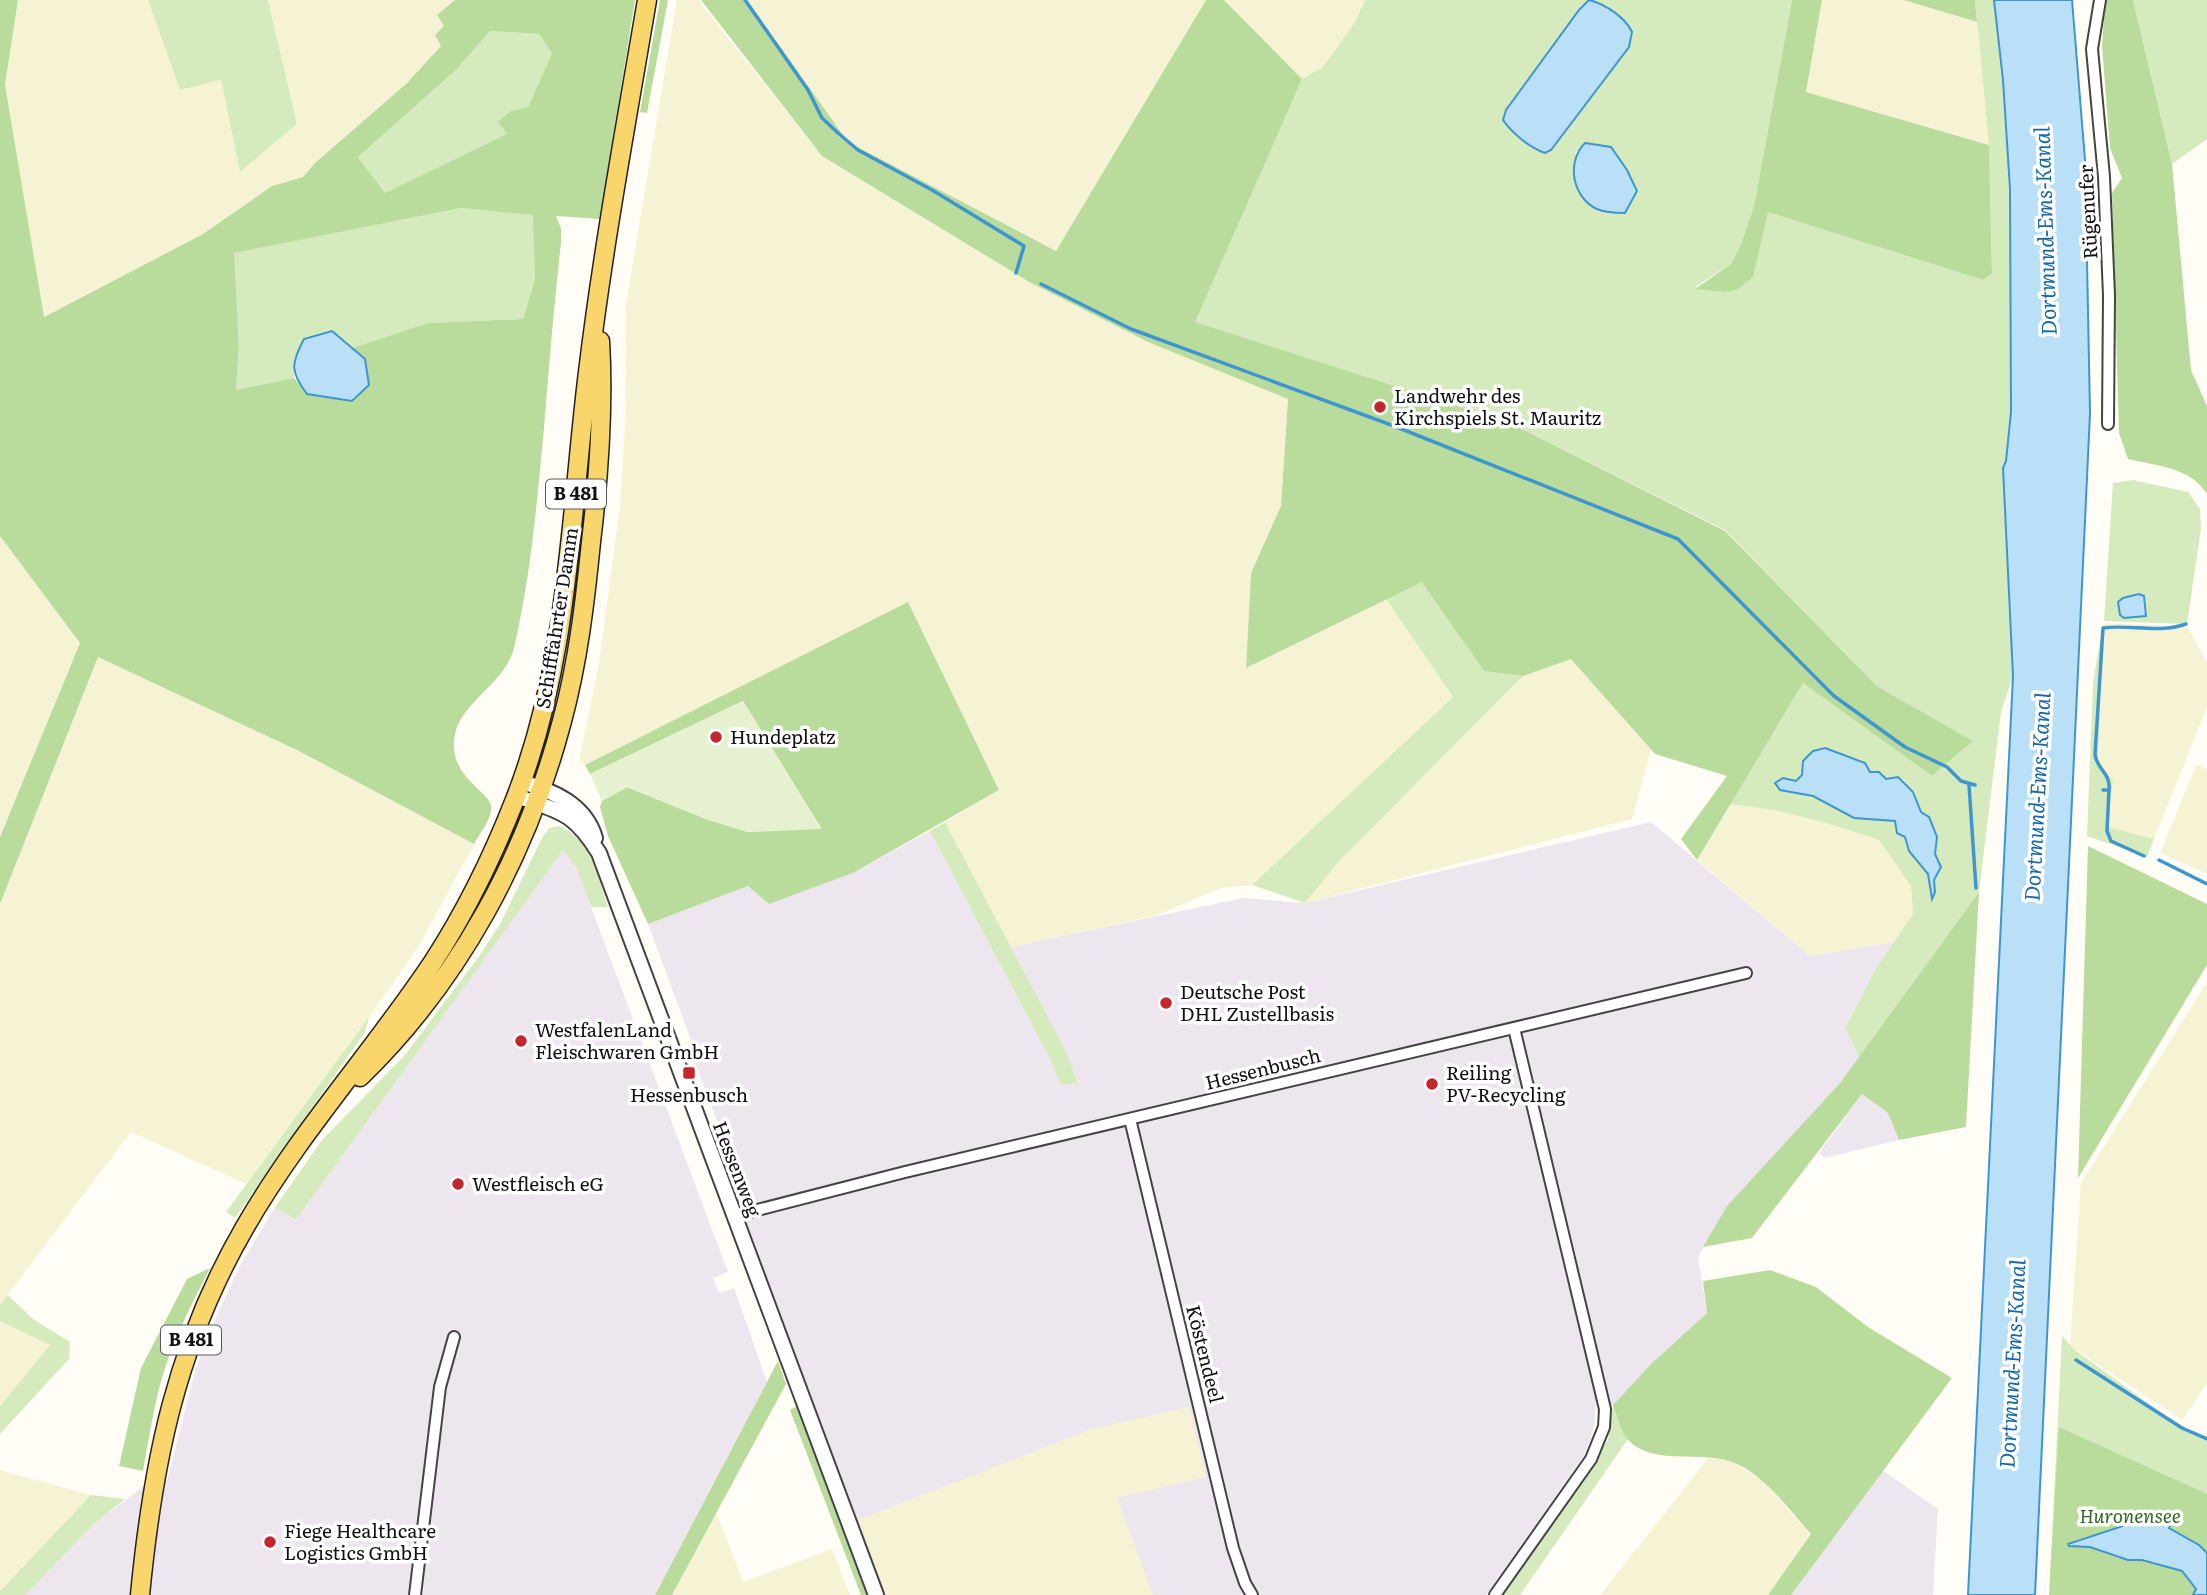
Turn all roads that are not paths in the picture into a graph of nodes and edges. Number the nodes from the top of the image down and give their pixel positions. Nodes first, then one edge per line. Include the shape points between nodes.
1 (647, 0) edge
2 (2100, 0) edge
3 (597, 306) junction
4 (2108, 424) dead end
5 (519, 789) junction
6 (538, 795) junction
7 (1746, 973) dead end
8 (1514, 1028) junction
9 (322, 1114) junction
10 (1130, 1119) junction
11 (734, 1216) junction
12 (454, 1337) dead end
13 (140, 1595) edge
14 (415, 1595) edge
15 (876, 1595) edge
16 (1252, 1595) edge
17 (1494, 1595) edge

1 - 3 main road, Schifffahrter Damm / B 481
2 - 4 street, Rügenufer via 2092,49 2104,177
3 - 5 main road, Schifffahrter Damm / B 481 via 560,634 541,723
3 - 6 main road, Schifffahrter Damm / B 481 via 601,413 585,601 563,719
5 - 6 street, Hessenweg
5 - 9 main road, Schifffahrter Damm / B 481 via 460,918
6 - 9 main road, Schifffahrter Damm / B 481 via 495,894 442,984 414,1020
6 - 11 street, Hessenweg via 571,817 599,853
7 - 8 street, Hessenbusch
8 - 10 street, Hessenbusch
8 - 17 street via 1605,1409 1604,1427 1591,1459
9 - 13 main road, Schifffahrter Damm / B 481 via 244,1228 190,1343 153,1483
10 - 11 street, Hessenbusch
10 - 16 street, Köstendeel via 1233,1548
11 - 15 street, Hessenweg
12 - 14 street via 440,1387

